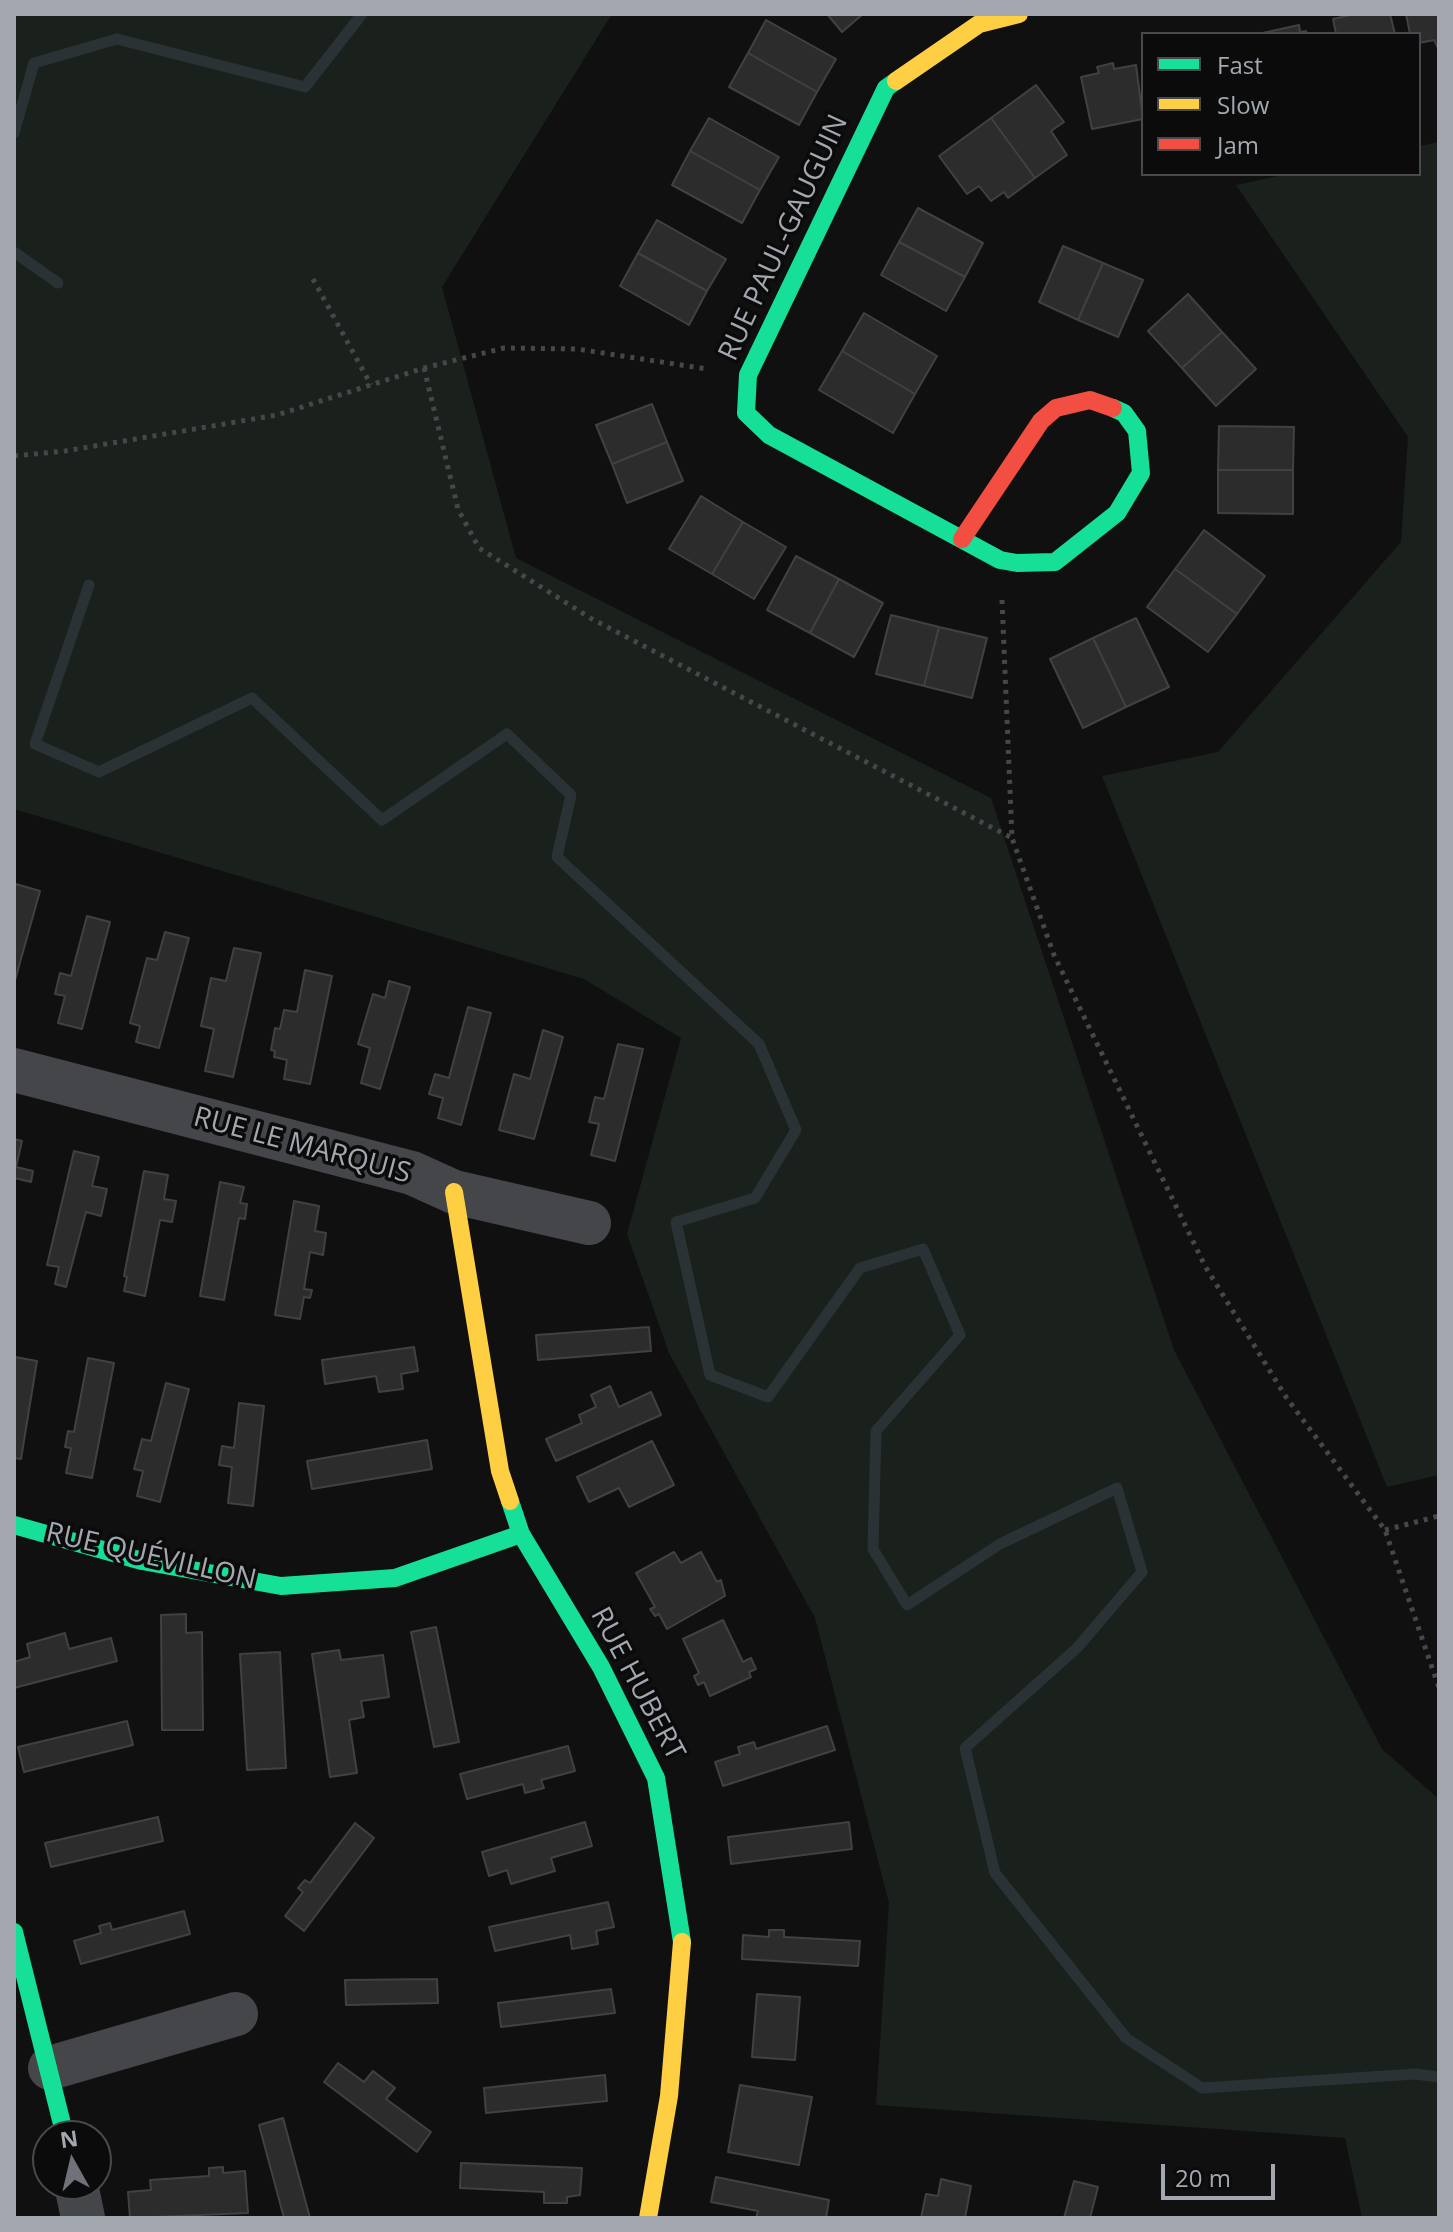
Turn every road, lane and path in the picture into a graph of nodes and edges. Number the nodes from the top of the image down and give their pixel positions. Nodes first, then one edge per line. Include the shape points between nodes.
1 (1019, 14) edge
2 (313, 279) dead end
3 (424, 368) junction
4 (748, 375) junction
5 (371, 385) junction
6 (14, 456) edge
7 (962, 539) junction
8 (1000, 560) junction
9 (1012, 838) junction
10 (14, 1070) edge
11 (454, 1192) junction
12 (589, 1223) dead end
13 (1439, 1516) edge
14 (14, 1525) edge
15 (1385, 1530) junction
16 (521, 1534) junction
17 (1439, 1688) edge
18 (14, 1932) edge
19 (236, 2014) dead end
20 (50, 2068) junction
21 (61, 2120) edge
22 (648, 2218) edge

1 - 4 street, RUE PAUL-GAUGUIN via 979,24 886,88
2 - 5 path
3 - 4 path via 504,348 540,346
3 - 5 path
3 - 9 path via 458,509 479,548 592,619
4 - 7 street, RUE PAUL-GAUGUIN via 746,413 769,435
5 - 6 path via 277,415
7 - 8 street, RUE PAUL-GAUGUIN
7 - 8 street, RUE PAUL-GAUGUIN via 1041,421 1056,408 1090,400 1124,413 1137,431 1141,473 1117,513 1055,562
8 - 9 path
9 - 15 path via 1054,955 1205,1266 1286,1397
10 - 11 street, RUE LE MARQUIS via 412,1173
11 - 12 street, RUE LE MARQUIS
11 - 16 street, RUE HUBERT via 500,1471
13 - 15 path
14 - 16 street, RUE QUÉVILLON via 142,1561 281,1586 395,1578
15 - 17 path
16 - 22 street, RUE HUBERT via 601,1667 656,1778 682,1936 669,2096
18 - 20 street
19 - 20 street
20 - 21 street

